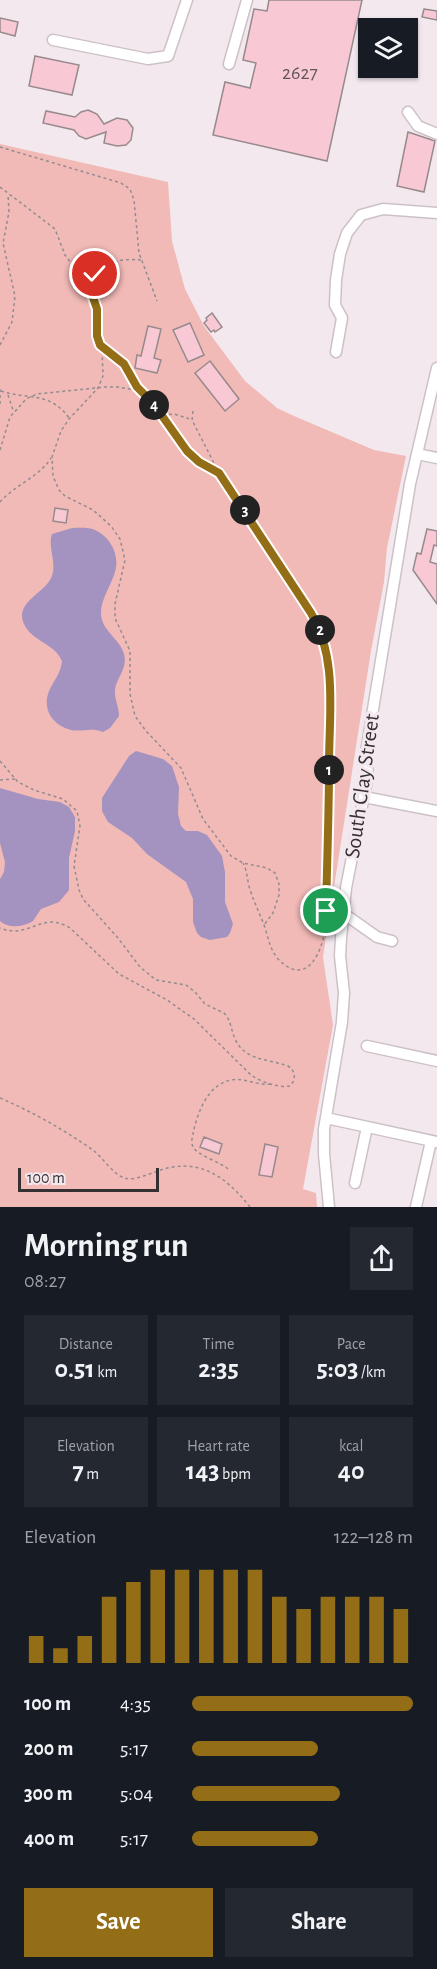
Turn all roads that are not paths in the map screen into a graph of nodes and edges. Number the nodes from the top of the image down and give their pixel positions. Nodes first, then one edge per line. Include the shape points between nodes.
1 (187, 0) edge
2 (247, 0) edge
3 (52, 40) dead end
4 (229, 64) dead end
5 (408, 112) dead end
6 (437, 134) edge
7 (437, 213) edge
8 (336, 352) dead end
9 (436, 375) edge
10 (417, 454) junction
11 (437, 458) edge
12 (364, 797) junction
13 (437, 811) edge
14 (343, 913) junction
15 (392, 941) dead end
16 (367, 1046) dead end
17 (437, 1061) edge
18 (326, 1118) junction
19 (367, 1127) junction
20 (434, 1141) edge
21 (355, 1183) dead end
22 (329, 1207) edge
23 (416, 1207) edge

1 - 3 street via 168,56 148,59
2 - 4 street
5 - 6 street via 418,126
7 - 8 street via 382,209 361,215 347,233 336,280 335,305 342,318
9 - 10 street, South Clay Street
10 - 11 street
10 - 12 street, South Clay Street via 368,735
12 - 13 street
12 - 14 street, South Clay Street
14 - 15 street via 377,937
14 - 18 street, South Clay Street via 343,1011
16 - 17 street
18 - 19 street
18 - 22 street, South Clay Street via 324,1154
19 - 20 street
19 - 21 street
20 - 23 street

